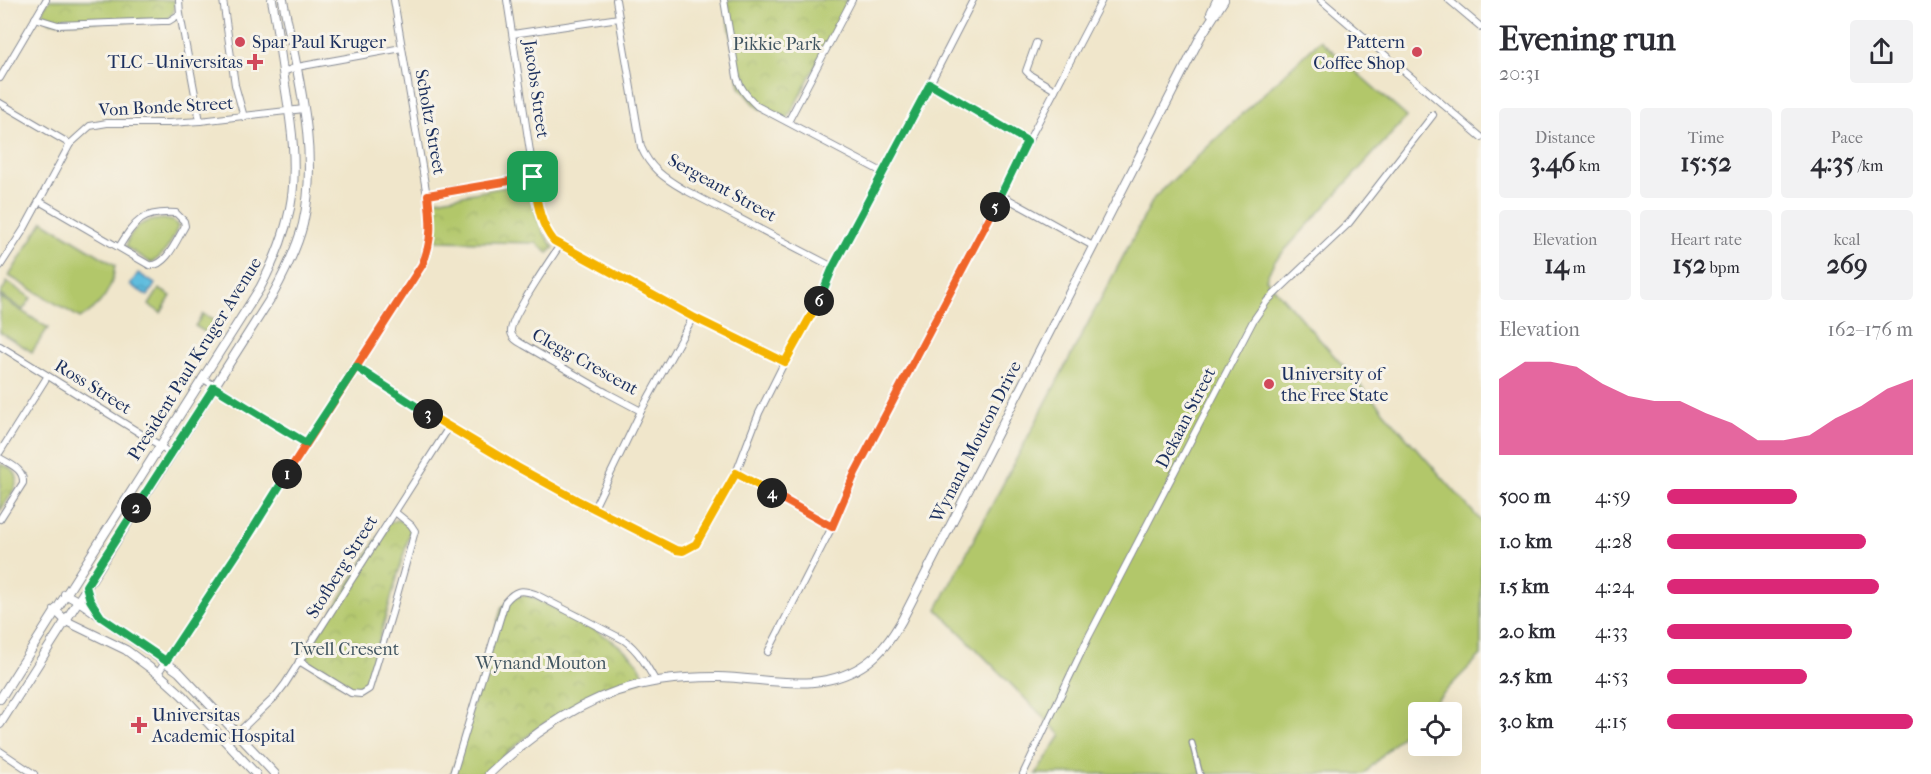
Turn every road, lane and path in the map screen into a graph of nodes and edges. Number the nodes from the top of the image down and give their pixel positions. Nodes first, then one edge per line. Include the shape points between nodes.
1 (46, 0) edge
2 (179, 0) edge
3 (223, 0) edge
4 (272, 0) edge
5 (284, 0) edge
6 (394, 0) edge
7 (507, 0) edge
8 (616, 0) edge
9 (724, 0) edge
10 (852, 0) edge
11 (973, 0) edge
12 (1102, 0) edge
13 (1217, 0) edge
14 (1224, 0) edge
15 (1321, 0) edge
16 (1449, 0) edge
17 (180, 14) junction
18 (35, 18) junction
19 (619, 18) junction
20 (1481, 27) edge
21 (513, 34) junction
22 (1201, 36) junction
23 (1036, 43) dead end
24 (402, 48) junction
25 (297, 67) junction
26 (283, 72) junction
27 (0, 78) edge
28 (930, 84) junction
29 (1055, 90) junction
30 (0, 103) edge
31 (304, 109) junction
32 (290, 112) junction
33 (1433, 115) dead end
34 (244, 117) junction
35 (200, 121) junction
36 (788, 122) junction
37 (1481, 137) edge
38 (1027, 141) junction
39 (70, 144) junction
40 (884, 173) junction
41 (533, 177) junction
42 (428, 195) junction
43 (1001, 195) junction
44 (39, 201) junction
45 (284, 234) junction
46 (298, 238) junction
47 (560, 245) junction
48 (1093, 246) junction
49 (119, 247) junction
50 (0, 266) edge
51 (833, 267) junction
52 (693, 317) junction
53 (0, 346) edge
54 (785, 362) junction
55 (356, 367) junction
56 (47, 377) junction
57 (202, 378) junction
58 (214, 387) junction
59 (641, 411) junction
60 (449, 428) junction
61 (306, 443) junction
62 (159, 445) junction
63 (0, 452) edge
64 (171, 454) junction
65 (0, 458) edge
66 (736, 473) junction
67 (594, 508) junction
68 (395, 512) junction
69 (0, 519) edge
70 (832, 527) junction
71 (86, 586) junction
72 (65, 594) junction
73 (78, 600) junction
74 (55, 610) junction
75 (101, 617) junction
76 (66, 621) junction
77 (768, 652) dead end
78 (166, 661) junction
79 (299, 662) junction
80 (158, 674) junction
81 (656, 682) junction
82 (0, 699) edge
83 (0, 724) edge
84 (237, 732) junction
85 (228, 742) junction
86 (1192, 742) dead end
87 (0, 751) edge
88 (34, 774) edge
89 (256, 774) edge
90 (275, 774) edge
91 (453, 774) edge
92 (489, 774) edge
93 (1023, 774) edge
94 (1200, 774) edge

1 - 18 street
2 - 17 street
3 - 34 street via 235,85
4 - 26 street, President Paul Kruger Avenue
5 - 25 street, President Paul Kruger Avenue
6 - 24 street, Scholtz Street
7 - 21 street, Jacobs Street
8 - 19 street, Sergeant Street
9 - 36 street via 739,84 757,106
10 - 36 street
11 - 28 street
12 - 29 street
13 - 22 street, Wynand Mouton Drive
14 - 22 street, Wynand Mouton Drive
15 - 37 street
16 - 20 street
17 - 18 street via 168,21 58,25
17 - 35 street
18 - 27 street
19 - 21 street
19 - 51 street, Sergeant Street via 642,147 651,165 682,189
21 - 41 street, Jacobs Street
22 - 48 street, Wynand Mouton Drive
23 - 29 street via 1026,71
24 - 25 street
24 - 42 street, Scholtz Street
25 - 26 street
25 - 31 street, President Paul Kruger Avenue
26 - 32 street, President Paul Kruger Avenue
28 - 38 street
28 - 40 street
29 - 38 street
30 - 39 street
31 - 32 street, Von Bonde Street
31 - 46 street, President Paul Kruger Avenue via 308,195
32 - 34 street, Von Bonde Street
32 - 45 street, President Paul Kruger Avenue via 294,182
33 - 93 street, Dekaan Street via 1349,223 1267,301 1253,321 1089,636
34 - 35 street, Von Bonde Street
35 - 39 street, Von Bonde Street via 96,124
36 - 40 street
38 - 43 street
39 - 44 street, Von Bonde Street
40 - 51 street
41 - 42 street
41 - 47 street, Jacobs Street via 543,223
42 - 55 street, Scholtz Street via 432,234 429,251
43 - 48 street
43 - 70 street via 855,473
44 - 49 street
44 - 50 street, Von Bonde Street
45 - 46 street
45 - 57 street, President Paul Kruger Avenue via 260,288
46 - 58 street, President Paul Kruger Avenue via 272,296
47 - 52 street, Jacobs Street
47 - 59 street, Clegg Crescent via 528,294 511,332 524,345
48 - 81 street, Wynand Mouton Drive via 902,620 882,650 854,671 812,683 718,677
49 - 49 street via 148,265 157,266 185,226 184,221 176,213 139,219
51 - 54 street
52 - 54 street, Jacobs Street
52 - 59 street
53 - 56 street, Ross Street
54 - 66 street via 759,413
55 - 60 street
55 - 61 street, Scholtz Street
56 - 62 street, Ross Street
56 - 63 street
57 - 58 street
57 - 62 street, President Paul Kruger Avenue
58 - 61 street
58 - 64 street, President Paul Kruger Avenue
59 - 67 street
60 - 67 street
60 - 68 street, Stofberg Street
61 - 78 street, Scholtz Street
62 - 64 street, Ross Street
62 - 72 street, President Paul Kruger Avenue
64 - 71 street, President Paul Kruger Avenue
65 - 69 street via 24,478
66 - 67 street via 701,537 683,551
66 - 70 street
68 - 79 street, Stofberg Street
68 - 79 street via 415,531 369,689 361,694 351,693
70 - 77 street
71 - 73 street, President Paul Kruger Avenue
71 - 75 street
72 - 73 street
72 - 74 street, President Paul Kruger Avenue
73 - 75 street
73 - 76 street, President Paul Kruger Avenue
74 - 76 street
74 - 82 street, President Paul Kruger Avenue
75 - 78 street
76 - 80 street via 113,642
76 - 83 street, President Paul Kruger Avenue
78 - 80 street, Scholtz Street
78 - 84 street
79 - 84 street, Stofberg Street via 275,697
80 - 85 street
81 - 91 street via 640,656 624,640 535,594 515,592 505,602
81 - 92 street, Wynand Mouton Drive via 612,694 567,714 527,740
84 - 85 street, Stofberg Street
84 - 90 street
85 - 89 street
86 - 94 street
87 - 88 street

